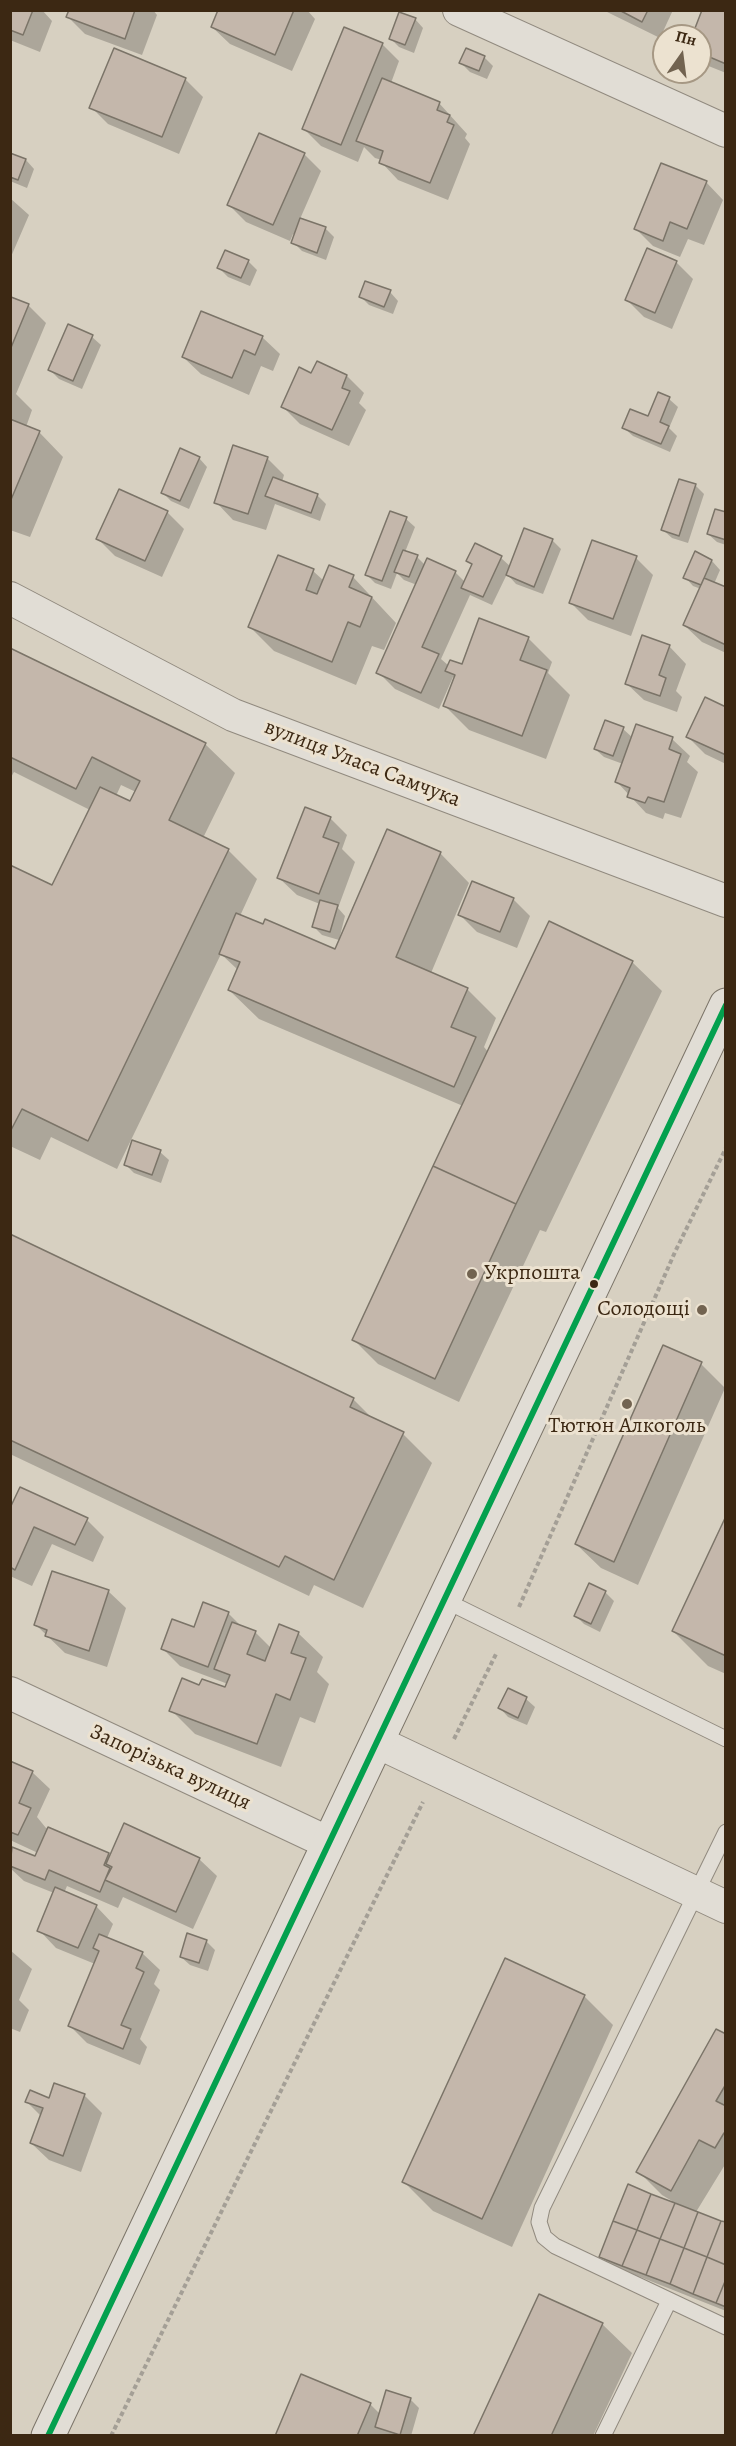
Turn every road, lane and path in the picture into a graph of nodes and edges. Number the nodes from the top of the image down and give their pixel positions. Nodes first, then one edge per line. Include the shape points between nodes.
1 (459, 10) edge
2 (726, 131) edge
3 (10, 598) edge
4 (726, 901) edge
5 (726, 1005) edge
6 (726, 1148) edge
7 (444, 1600) junction
8 (508, 1631) junction
9 (10, 1694) edge
10 (726, 1739) edge
11 (377, 1742) junction
12 (438, 1771) junction
13 (726, 1832) edge
14 (329, 1843) junction
15 (695, 1893) junction
16 (726, 1907) edge
17 (669, 2301) dead end
18 (726, 2327) edge
19 (48, 2436) edge
20 (111, 2436) edge
21 (603, 2436) edge

1 - 2 street
3 - 4 street, вулиця Уласа Самчука via 233,715
5 - 7 main road
6 - 8 path via 675,1252
7 - 8 lane
7 - 11 main road
8 - 10 lane
8 - 12 path
9 - 14 street, Запорізька вулиця
11 - 12 street
11 - 14 main road
12 - 15 street
12 - 20 path
13 - 15 lane
14 - 19 main road
15 - 16 street
15 - 18 lane via 542,2208 539,2222 544,2237 555,2246
17 - 21 lane

